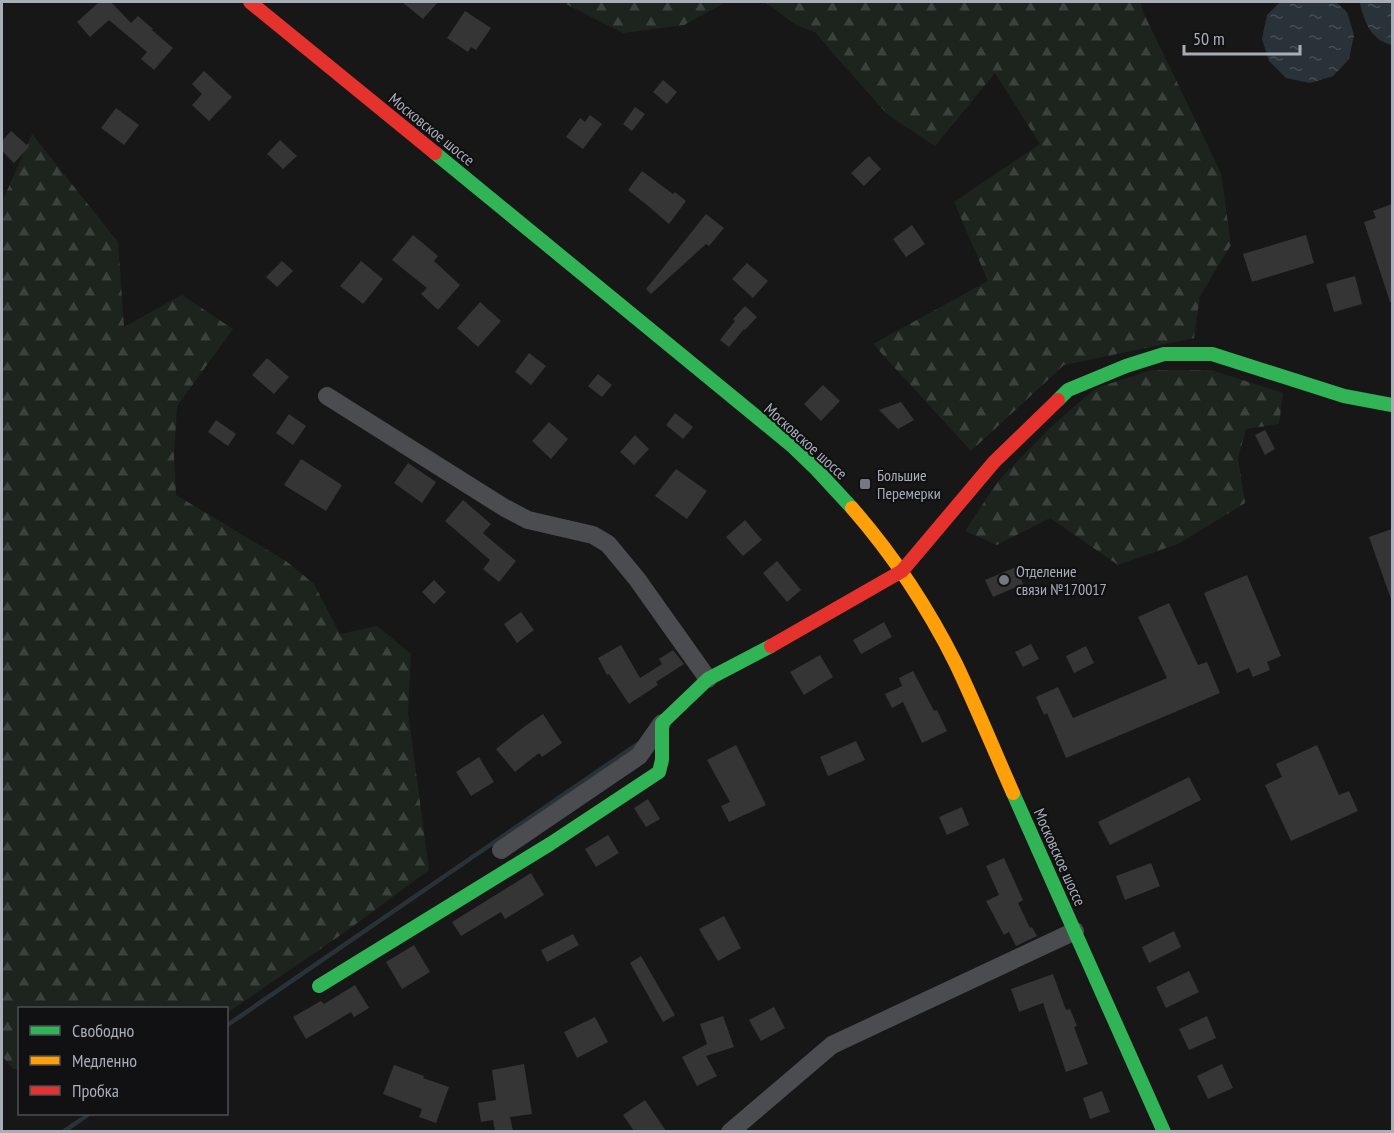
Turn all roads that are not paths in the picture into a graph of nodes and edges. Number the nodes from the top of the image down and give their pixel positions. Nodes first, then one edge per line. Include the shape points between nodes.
1 (250, 2) edge
2 (327, 396) dead end
3 (1392, 405) edge
4 (902, 571) junction
5 (708, 679) junction
6 (662, 723) junction
7 (501, 850) dead end
8 (1075, 930) junction
9 (319, 986) dead end
10 (730, 1131) edge
11 (1164, 1131) edge

1 - 4 main road, Московское шоссе via 791,445 844,498
2 - 5 street via 505,508 528,520 593,535 608,544
3 - 4 main road via 1344,396 1212,354 1164,354 1126,366 1068,390 994,462
4 - 5 main road
4 - 8 main road, Московское шоссе via 953,657
5 - 6 main road
6 - 7 street via 639,756
6 - 9 main road via 659,772
8 - 10 street via 832,1045
8 - 11 main road, Московское шоссе

